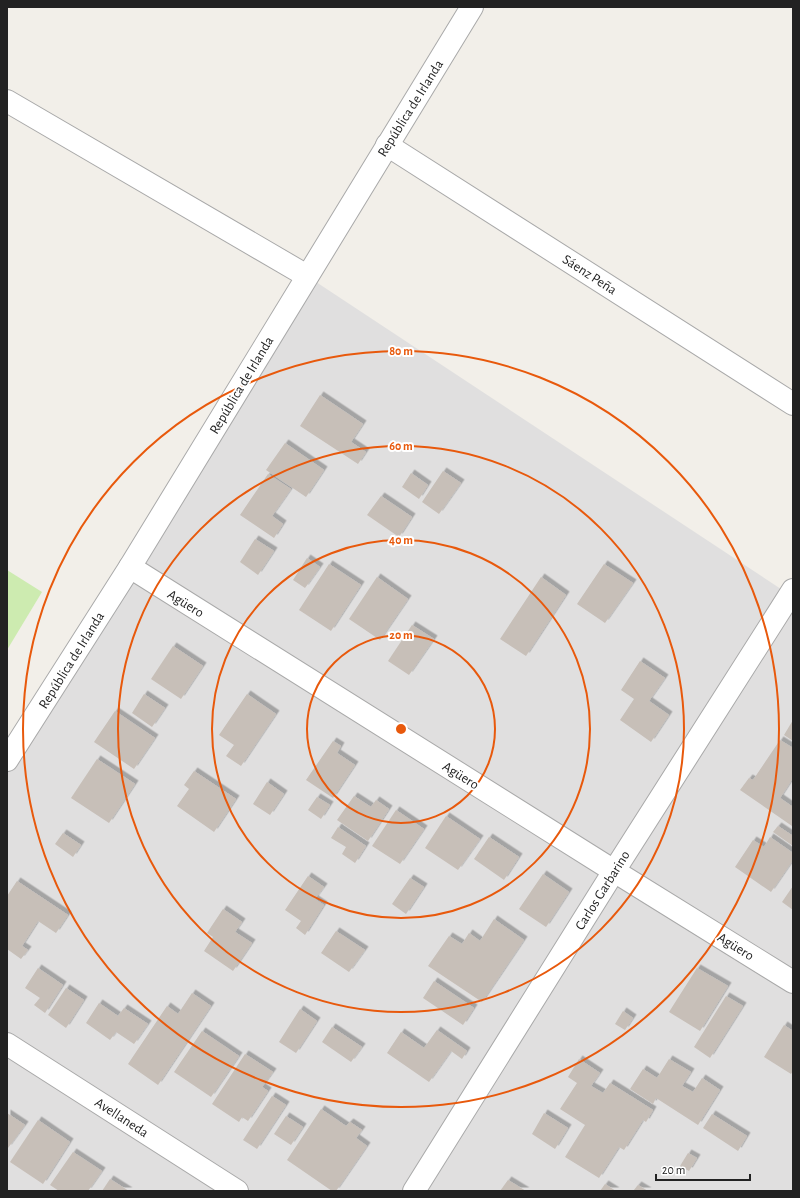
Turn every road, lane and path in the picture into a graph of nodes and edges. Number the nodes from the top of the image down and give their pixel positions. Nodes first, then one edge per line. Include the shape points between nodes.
1 (472, 7) edge
2 (7, 101) edge
3 (387, 145) junction
4 (307, 276) junction
5 (793, 404) edge
6 (130, 567) junction
7 (793, 590) edge
8 (7, 760) edge
9 (614, 871) junction
10 (793, 982) edge
11 (7, 1044) edge
12 (237, 1191) edge
13 (414, 1191) edge

1 - 3 street, República de Irlanda
2 - 4 street
3 - 4 street, República de Irlanda
3 - 5 street, Sáenz Peña
4 - 6 street, República de Irlanda
6 - 8 street, República de Irlanda
6 - 9 street, Agüero
7 - 9 street, Carlos Garbarino
9 - 10 street, Agüero
9 - 13 street, Carlos Garbarino
11 - 12 street, Avellaneda

